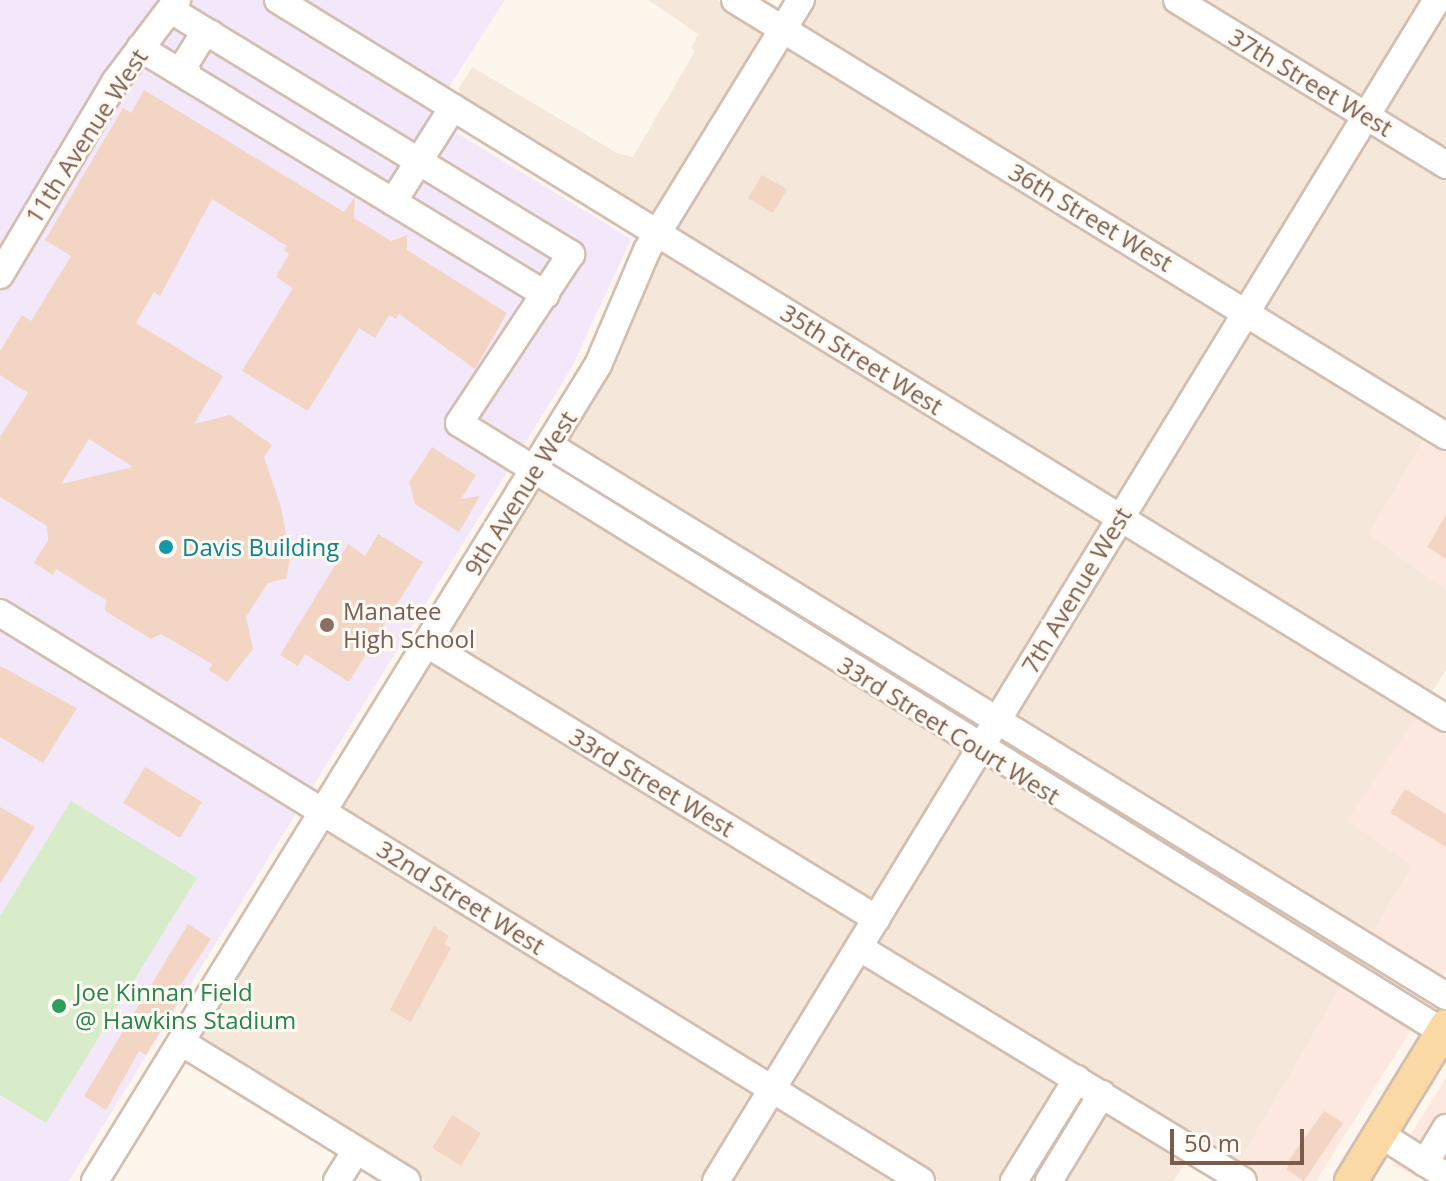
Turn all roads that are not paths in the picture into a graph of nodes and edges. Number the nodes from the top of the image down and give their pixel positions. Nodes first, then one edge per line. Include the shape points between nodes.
1 (278, 0) edge
2 (735, 0) edge
3 (801, 0) edge
4 (1177, 0) edge
5 (1437, 0) edge
6 (174, 5) edge
7 (783, 29) junction
8 (211, 34) junction
9 (140, 48) junction
10 (189, 78) junction
11 (453, 107) junction
12 (1365, 116) junction
13 (419, 161) junction
14 (1446, 165) edge
15 (393, 202) junction
16 (657, 232) junction
17 (0, 275) edge
18 (546, 295) junction
19 (1244, 311) junction
20 (1446, 436) edge
21 (549, 445) junction
22 (532, 472) junction
23 (1119, 518) junction
24 (0, 613) edge
25 (427, 644) junction
26 (1446, 718) edge
27 (999, 721) junction
28 (981, 750) junction
29 (323, 812) junction
30 (877, 919) junction
31 (860, 948) junction
32 (1446, 996) edge
33 (1442, 1038) edge
34 (181, 1042) junction
35 (1077, 1079) junction
36 (773, 1089) junction
37 (1102, 1094) junction
38 (1446, 1128) edge
39 (1380, 1134) junction
40 (356, 1150) junction
41 (1435, 1169) edge
42 (400, 1179) edge
43 (95, 1181) edge
44 (337, 1181) edge
45 (716, 1181) edge
46 (921, 1181) edge
47 (1014, 1181) edge
48 (1049, 1181) edge
49 (1243, 1181) edge
50 (1351, 1181) edge

1 - 11 street, 35th Street West
2 - 7 street, 36th Street West
3 - 7 street, 9th Avenue West
4 - 12 street, 37th Street West
5 - 12 street, 7th Avenue West
6 - 8 street
6 - 9 street, 11th Avenue West
7 - 16 street, 9th Avenue West
7 - 19 street, 36th Street West
8 - 10 street via 201,38 185,64
8 - 13 street
9 - 10 street
9 - 17 street, 11th Avenue West
10 - 15 street
11 - 13 street
11 - 16 street, 35th Street West
12 - 14 street, 37th Street West
12 - 19 street, 7th Avenue West
13 - 15 street
13 - 18 street via 571,254
15 - 18 street
16 - 21 street, 9th Avenue West via 598,365
16 - 23 street, 35th Street West
18 - 22 street, 33rd Street Court West via 459,423
19 - 20 street, 36th Street West
19 - 23 street, 7th Avenue West
21 - 22 street, 9th Avenue West
21 - 27 street, 33rd Street Court West
22 - 25 street, 9th Avenue West
22 - 28 street, 33rd Street Court West
23 - 26 street, 35th Street West
23 - 27 street, 7th Avenue West
24 - 29 street, 32nd Street West
25 - 29 street, 9th Avenue West
25 - 30 street, 33rd Street West
27 - 28 street, 7th Avenue West
27 - 32 street, 33rd Street Court West
28 - 30 street, 7th Avenue West
28 - 33 street, 33rd Street Court West
29 - 34 street, 9th Avenue West
29 - 36 street, 32nd Street West
30 - 31 street, 7th Avenue West
31 - 35 street
31 - 36 street, 7th Avenue West
33 - 39 main road
34 - 40 street
34 - 43 street, 9th Avenue West
35 - 37 street
35 - 47 street
36 - 45 street, 7th Avenue West
36 - 46 street, 32nd Street West
37 - 48 street
37 - 49 street
38 - 41 street
39 - 41 street
39 - 50 main road
40 - 42 street
40 - 44 street

